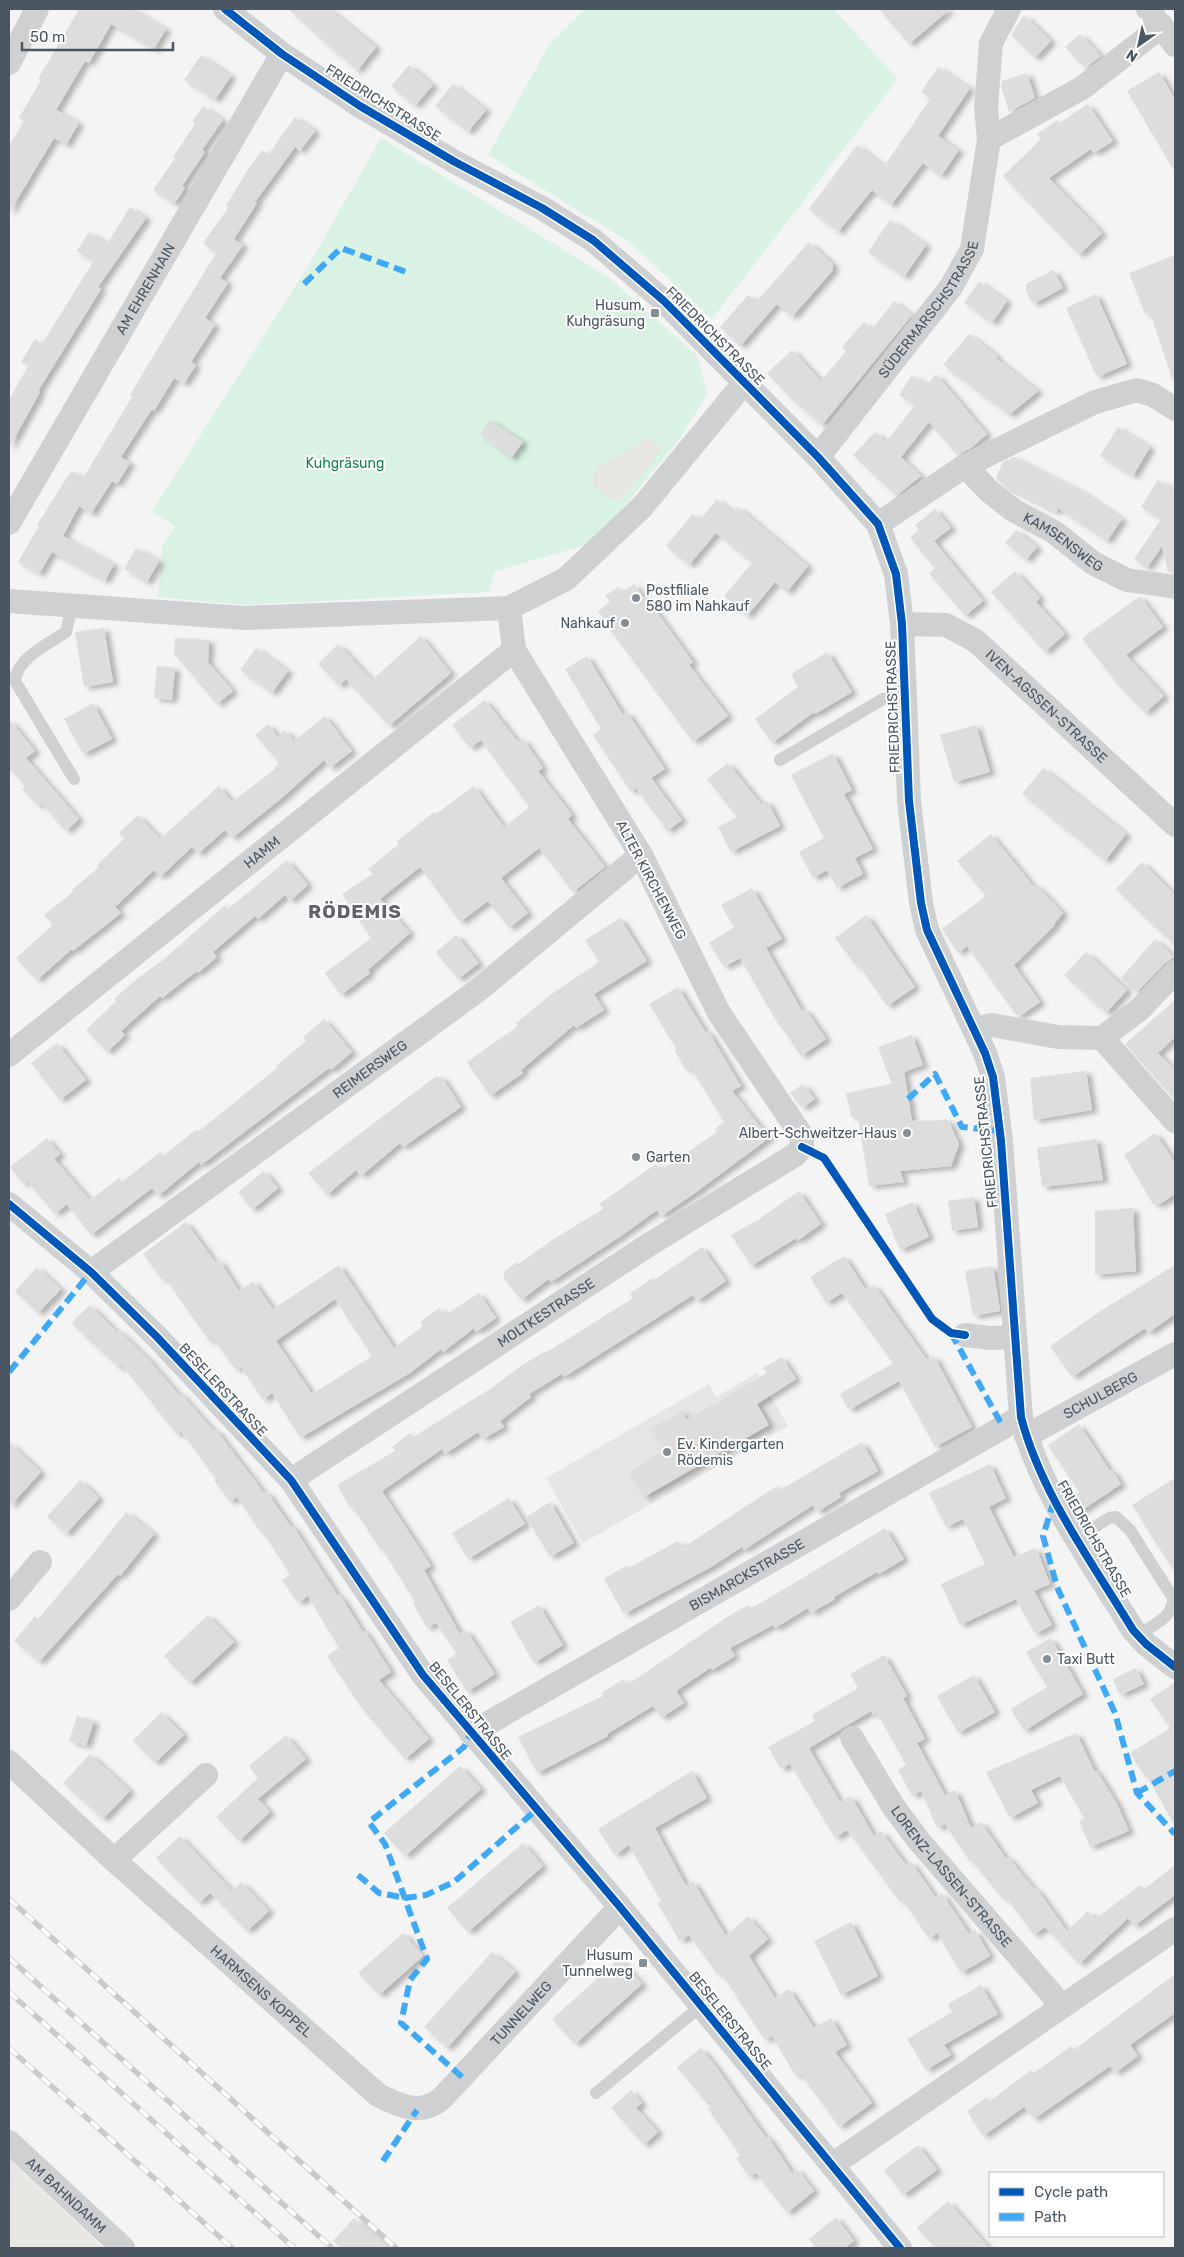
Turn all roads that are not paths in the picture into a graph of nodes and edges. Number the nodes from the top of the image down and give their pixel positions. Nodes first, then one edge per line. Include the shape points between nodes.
1 (37, 9) edge
2 (225, 9) edge
3 (1009, 9) edge
4 (1162, 26) edge
5 (282, 54) junction
6 (9, 63) edge
7 (989, 139) junction
8 (744, 383) junction
9 (1175, 409) edge
10 (818, 457) junction
11 (965, 466) junction
12 (9, 523) edge
13 (878, 524) junction
14 (1175, 587) edge
15 (9, 601) edge
16 (72, 606) junction
17 (508, 608) junction
18 (902, 624) junction
19 (514, 650) junction
20 (905, 695) junction
21 (780, 760) dead end
22 (74, 779) dead end
23 (1175, 825) edge
24 (641, 855) junction
25 (1175, 972) edge
26 (974, 1029) junction
27 (1102, 1038) junction
28 (9, 1055) edge
29 (1175, 1121) edge
30 (802, 1147) joint
31 (9, 1204) edge
32 (91, 1272) junction
33 (965, 1335) dead end
34 (1015, 1337) junction
35 (1175, 1354) edge
36 (1024, 1427) junction
37 (291, 1480) junction
38 (1077, 1538) junction
39 (40, 1562) dead end
40 (9, 1599) edge
41 (1174, 1606) edge
42 (1138, 1635) junction
43 (1175, 1667) edge
44 (471, 1733) junction
45 (852, 1738) dead end
46 (9, 1762) edge
47 (206, 1775) dead end
48 (114, 1860) junction
49 (620, 1907) junction
50 (1175, 1929) edge
51 (701, 2006) junction
52 (1062, 2006) junction
53 (596, 2093) dead end
54 (417, 2110) joint
55 (9, 2142) edge
56 (832, 2165) junction
57 (123, 2248) edge
58 (900, 2248) edge

1 - 6 street
2 - 5 street, FRIEDRICHSTRASSE
3 - 7 street, SÜDERMARSCHSTRASSE via 991,43 986,107
4 - 7 street via 1082,88
5 - 8 street, FRIEDRICHSTRASSE via 368,111 593,240 664,301
5 - 12 street, AM EHRENHAIN
7 - 10 street, SÜDERMARSCHSTRASSE via 972,249 951,287
8 - 10 street, FRIEDRICHSTRASSE
8 - 17 street via 642,507 566,579
9 - 11 street via 1153,394 1137,390 1095,402
10 - 13 street, FRIEDRICHSTRASSE
11 - 13 street
11 - 14 street, KAMSENSWEG via 1013,510 1054,532 1093,563 1127,580
13 - 18 street, FRIEDRICHSTRASSE via 896,574
15 - 16 street
16 - 17 street via 244,618
16 - 22 lane via 66,632 25,660 15,672 14,681
17 - 19 street, ALTER KIRCHENWEG
18 - 20 street, FRIEDRICHSTRASSE
18 - 23 street, IVEN-AGSSEN-STRASSE via 946,625 976,641
19 - 24 street, ALTER KIRCHENWEG
19 - 28 street, HAMM
20 - 21 lane via 883,700
20 - 26 street, FRIEDRICHSTRASSE via 909,801 920,903 927,930
24 - 30 street, ALTER KIRCHENWEG via 719,1013 802,1136
24 - 32 street, REIMERSWEG via 477,991
25 - 27 street via 1140,1009
26 - 27 street via 992,1025 1058,1037
26 - 34 street, FRIEDRICHSTRASSE via 993,1077 1001,1141
27 - 29 street
30 - 37 street, MOLTKESTRASSE via 795,1155 650,1244
31 - 32 street, BESELERSTRASSE
32 - 37 street, BESELERSTRASSE via 157,1337
33 - 34 street
34 - 36 street, FRIEDRICHSTRASSE
35 - 36 street, SCHULBERG
36 - 38 street, FRIEDRICHSTRASSE via 1054,1501
36 - 44 street, BISMARCKSTRASSE
37 - 44 street, BESELERSTRASSE via 423,1675
38 - 41 lane via 1116,1517 1130,1530 1173,1598
38 - 42 street, FRIEDRICHSTRASSE
39 - 40 street
41 - 42 lane via 1170,1613
42 - 43 street, FRIEDRICHSTRASSE
44 - 49 street, BESELERSTRASSE
45 - 52 street, LORENZ-LASSEN-STRASSE via 893,1806 919,1841
46 - 48 street, HARMSENS KOPPEL
47 - 48 street
48 - 54 street, HARMSENS KOPPEL via 378,2095 396,2105
49 - 51 street, BESELERSTRASSE
49 - 54 street, TUNNELWEG via 446,2095
50 - 52 street
51 - 53 lane
51 - 56 street, BESELERSTRASSE
52 - 56 street
55 - 57 street, AM BAHNDAMM
56 - 58 street, BESELERSTRASSE

